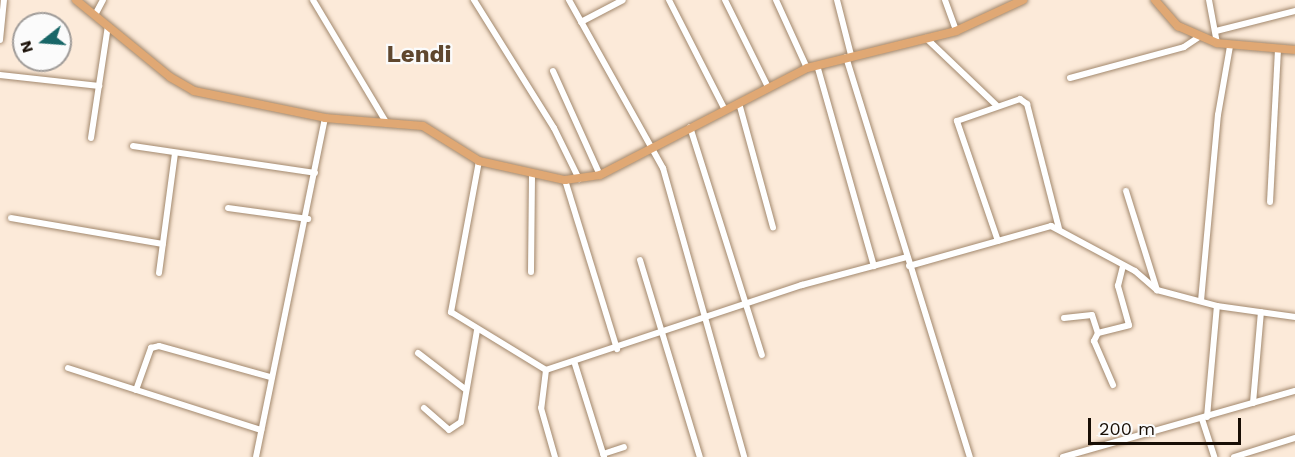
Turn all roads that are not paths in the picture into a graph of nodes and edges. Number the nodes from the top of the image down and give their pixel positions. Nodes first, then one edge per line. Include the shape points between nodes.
1 (4, 0) edge
2 (76, 0) edge
3 (103, 0) edge
4 (313, 0) edge
5 (474, 0) edge
6 (569, 0) edge
7 (623, 0) edge
8 (669, 0) edge
9 (725, 0) edge
10 (776, 0) edge
11 (837, 0) edge
12 (945, 0) edge
13 (1023, 0) edge
14 (1155, 0) edge
15 (1209, 0) edge
16 (1295, 11) edge
17 (95, 15) junction
18 (581, 22) junction
19 (108, 26) junction
20 (956, 31) junction
21 (1216, 31) junction
22 (1198, 37) junction
23 (926, 38) junction
24 (0, 40) edge
25 (1216, 43) junction
26 (1230, 46) junction
27 (1278, 48) junction
28 (1295, 50) edge
29 (848, 55) junction
30 (817, 65) junction
31 (807, 68) junction
32 (553, 70) dead end
33 (0, 75) edge
34 (1070, 78) dead end
35 (99, 86) junction
36 (768, 87) junction
37 (739, 103) junction
38 (996, 105) junction
39 (724, 108) junction
40 (326, 118) junction
41 (386, 122) junction
42 (690, 125) junction
43 (91, 138) dead end
44 (651, 144) junction
45 (133, 146) dead end
46 (175, 153) junction
47 (479, 161) junction
48 (315, 173) junction
49 (532, 174) junction
50 (600, 175) junction
51 (579, 179) junction
52 (565, 180) junction
53 (1125, 191) dead end
54 (1270, 202) dead end
55 (228, 208) dead end
56 (11, 218) dead end
57 (308, 219) junction
58 (773, 227) dead end
59 (1059, 229) junction
60 (998, 241) junction
61 (163, 244) junction
62 (907, 257) junction
63 (640, 260) dead end
64 (874, 266) junction
65 (909, 266) junction
66 (1123, 266) junction
67 (531, 272) dead end
68 (159, 273) dead end
69 (1157, 291) junction
70 (1201, 301) junction
71 (744, 304) junction
72 (1218, 306) junction
73 (1261, 312) junction
74 (1295, 317) edge
75 (706, 318) junction
76 (1064, 318) dead end
77 (477, 330) junction
78 (1098, 333) junction
79 (662, 336) junction
80 (616, 349) junction
81 (418, 353) dead end
82 (762, 355) dead end
83 (574, 361) junction
84 (68, 368) dead end
85 (546, 370) junction
86 (270, 377) junction
87 (1113, 385) dead end
88 (465, 389) junction
89 (136, 390) junction
90 (1295, 391) edge
91 (1253, 403) junction
92 (424, 408) dead end
93 (1205, 418) junction
94 (261, 430) junction
95 (1295, 438) edge
96 (624, 447) dead end
97 (603, 455) edge
98 (256, 457) edge
99 (555, 457) edge
100 (699, 457) edge
101 (744, 457) edge
102 (970, 457) edge
103 (1063, 457) edge
104 (1214, 457) edge
105 (1234, 457) edge

1 - 24 street
2 - 17 main road
3 - 17 street
4 - 41 street
5 - 51 street via 554,128
6 - 18 street
7 - 18 street
8 - 39 street
9 - 36 street
10 - 31 street
11 - 29 street
12 - 20 street
13 - 20 main road
14 - 22 main road via 1178,26
15 - 21 street
16 - 21 street
17 - 19 main road
18 - 44 street
19 - 35 street
19 - 40 main road via 183,86
20 - 23 main road
21 - 25 street
22 - 25 main road
22 - 34 street via 1184,47
23 - 29 main road
23 - 38 street
25 - 26 main road
26 - 27 main road
26 - 70 street via 1218,116
27 - 28 main road
27 - 54 street
29 - 30 main road
29 - 62 street
30 - 31 main road
30 - 64 street
31 - 36 main road
32 - 50 street
33 - 35 street
35 - 43 street
36 - 37 main road
37 - 39 main road
37 - 58 street
38 - 59 street via 1020,99 1027,104
38 - 60 street via 957,121
39 - 42 main road
40 - 41 main road
40 - 48 street
41 - 47 main road via 423,126
42 - 44 main road
42 - 71 street
44 - 50 main road
44 - 75 street via 663,168
45 - 46 street
46 - 48 street
46 - 61 street
47 - 49 main road
47 - 77 street via 450,302 451,312
48 - 57 street
49 - 52 main road
49 - 67 street
50 - 51 main road
51 - 52 main road
52 - 80 street
53 - 69 street
55 - 57 street
56 - 61 street
57 - 86 street
59 - 60 street via 1045,227
59 - 66 street
60 - 65 street
61 - 68 street
62 - 64 street
62 - 65 street
63 - 79 street
64 - 71 street
65 - 102 street
66 - 69 street
66 - 78 street via 1118,286 1129,326
69 - 70 street
70 - 72 street
71 - 75 street
71 - 82 street
72 - 73 street
72 - 93 street
73 - 74 street
73 - 91 street
75 - 79 street
75 - 101 street
76 - 78 street via 1089,313
77 - 85 street
77 - 88 street
78 - 87 street via 1094,341
79 - 80 street
79 - 100 street
80 - 83 street
81 - 88 street
83 - 85 street
83 - 97 street
84 - 89 street
85 - 99 street via 541,408
86 - 89 street via 159,345 151,348
86 - 94 street
88 - 92 street via 461,422 452,430
89 - 94 street
90 - 91 street
91 - 93 street
93 - 103 street
93 - 104 street
94 - 98 street
95 - 105 street
96 - 97 street

